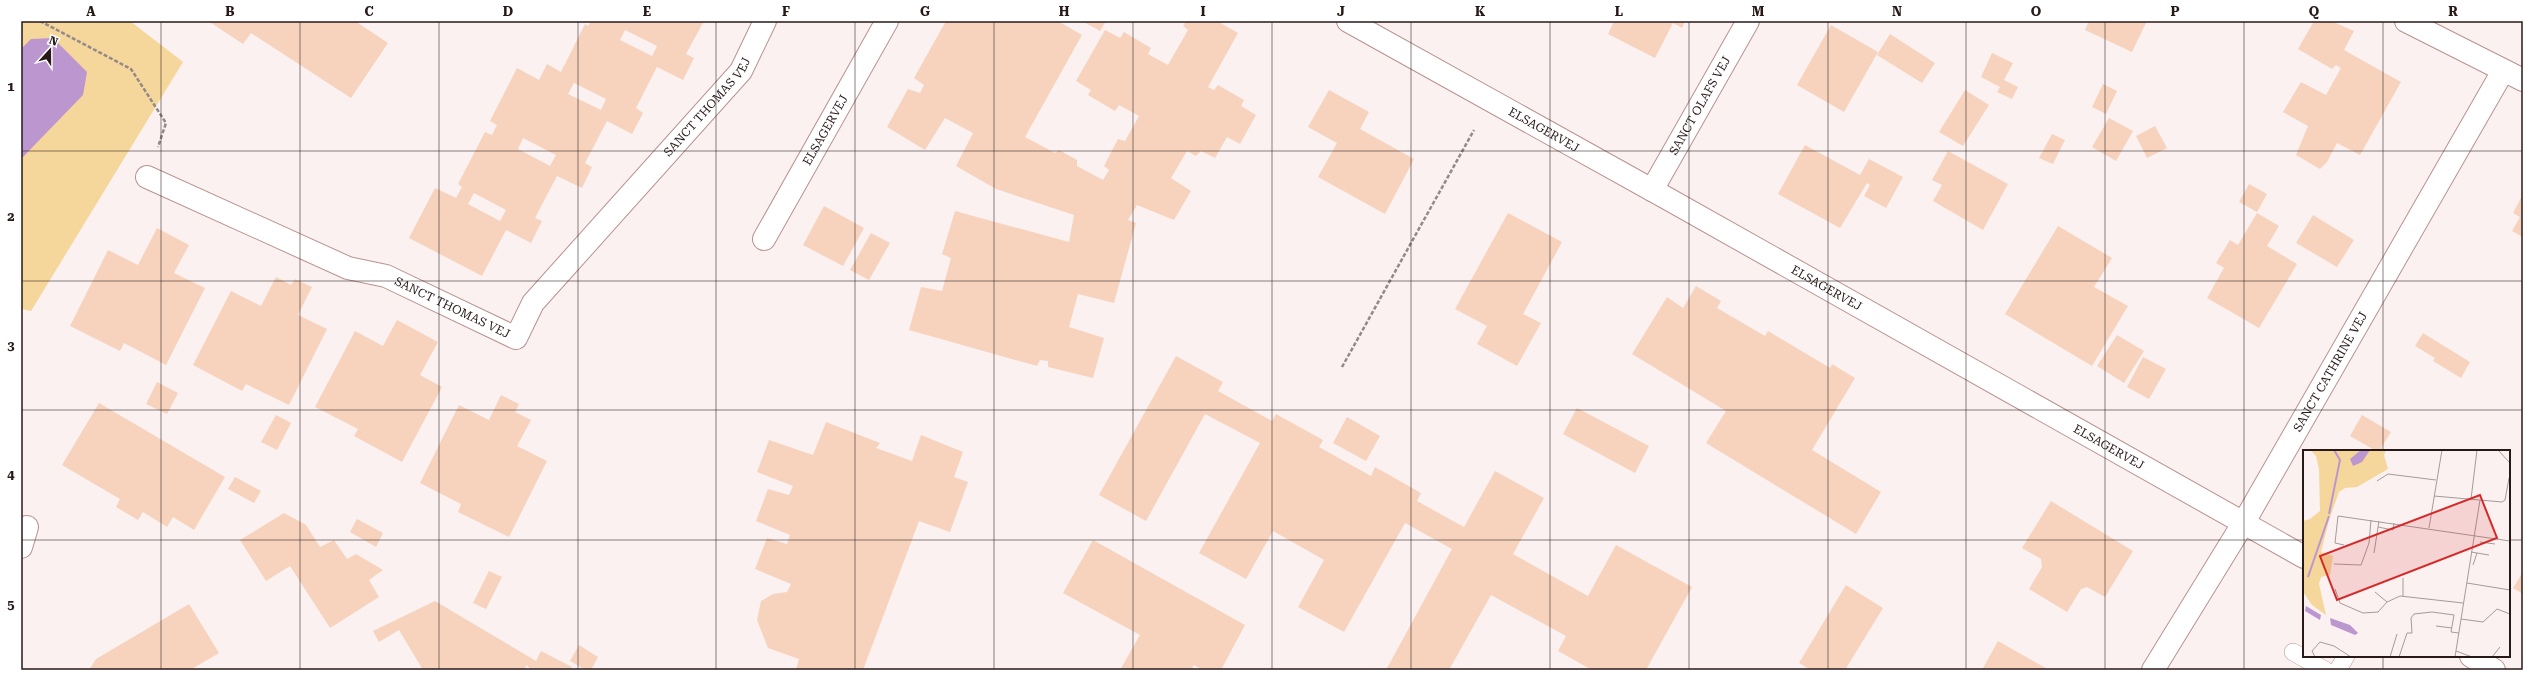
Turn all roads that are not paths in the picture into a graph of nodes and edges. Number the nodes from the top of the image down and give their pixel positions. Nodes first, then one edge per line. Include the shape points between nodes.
1 (765, 21) edge
2 (887, 21) edge
3 (1348, 21) edge
4 (1748, 21) edge
5 (2406, 21) edge
6 (2503, 71) junction
7 (2523, 80) edge
8 (147, 177) road end
9 (1652, 190) junction
10 (764, 239) dead end
11 (2244, 522) junction
12 (27, 526) dead end
13 (21, 547) edge
14 (2303, 556) edge
15 (2293, 652) dead end
16 (2345, 657) edge
17 (2473, 657) edge
18 (2153, 670) edge
19 (2325, 670) edge
20 (2338, 670) edge
21 (2494, 670) edge

1 - 8 street, SANCT THOMAS VEJ via 741,71 533,303 516,338 386,276 348,268
2 - 10 street, ELSAGERVEJ
3 - 9 street, ELSAGERVEJ
4 - 9 street, SANCT OLAFS VEJ
5 - 6 street
6 - 7 street
6 - 11 street, SANCT CATHRINE VEJ
9 - 11 street, ELSAGERVEJ
11 - 14 street, ELSAGERVEJ
11 - 18 street, SANCT CATHRINE VEJ
12 - 13 street
15 - 19 lane
16 - 20 lane
17 - 21 street

